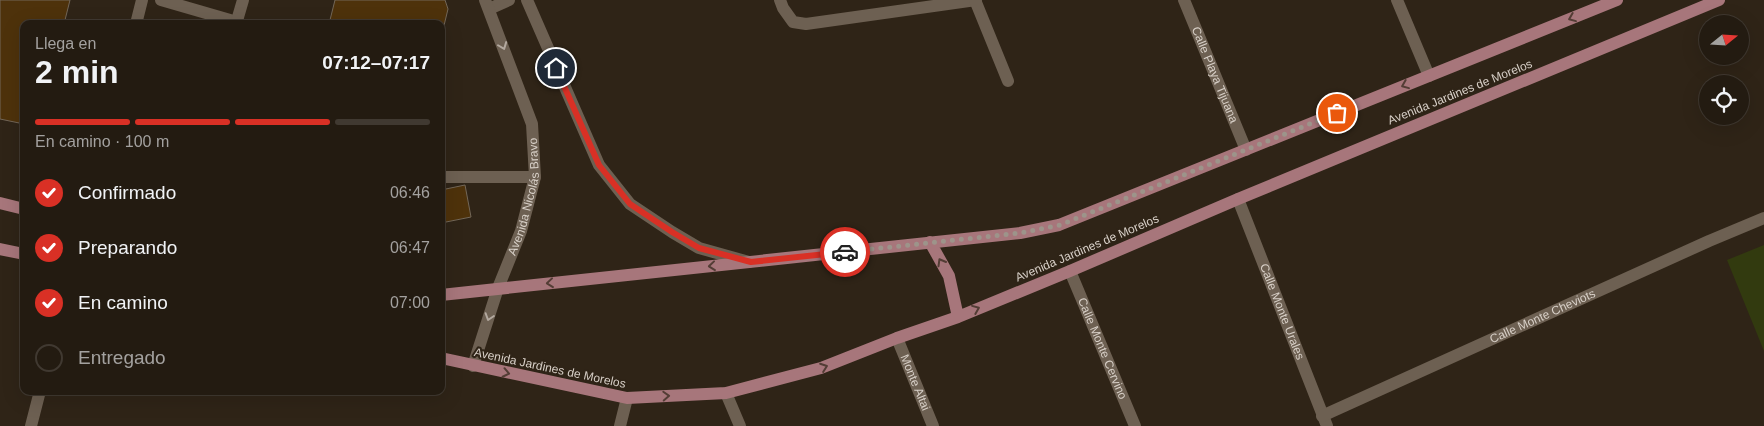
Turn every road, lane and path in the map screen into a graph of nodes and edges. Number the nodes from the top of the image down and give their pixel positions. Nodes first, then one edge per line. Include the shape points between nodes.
1 (142, 0) edge
2 (161, 0) edge
3 (243, 0) edge
4 (509, 0) edge
5 (527, 0) edge
6 (780, 0) edge
7 (976, 0) edge
8 (1184, 0) edge
9 (1397, 0) edge
10 (1617, 0) edge
11 (1719, 0) edge
12 (1602, 3) edge
13 (487, 5) edge
14 (137, 20) edge
15 (226, 20) edge
16 (237, 20) edge
17 (1429, 76) junction
18 (1008, 81) dead end
19 (1246, 150) junction
20 (445, 177) edge
21 (535, 177) junction
22 (1238, 199) junction
23 (0, 203) edge
24 (20, 208) edge
25 (1764, 218) edge
26 (930, 242) junction
27 (0, 249) edge
28 (20, 253) edge
29 (751, 262) junction
30 (1070, 271) junction
31 (498, 288) junction
32 (445, 295) edge
33 (958, 317) junction
34 (897, 338) junction
35 (445, 359) edge
36 (473, 366) junction
37 (726, 393) junction
38 (39, 395) edge
39 (627, 398) junction
40 (1324, 421) edge
41 (31, 426) edge
42 (620, 426) edge
43 (740, 426) edge
44 (934, 426) edge
45 (1135, 426) edge

1 - 14 street
2 - 15 street
3 - 16 street
4 - 13 street
5 - 29 street via 599,165 630,204 699,248
6 - 7 street via 793,22 806,24
7 - 18 street
8 - 19 street, Calle Playa Tijuana
9 - 17 street
10 - 12 main road
11 - 22 main road, Avenida Jardines de Morelos
12 -> 17 main road
13 -> 21 street, Avenida Nicolás Bravo via 532,124
17 -> 19 main road
19 - 26 main road via 1060,225 1020,233
20 - 21 street
21 - 31 street, Avenida Nicolás Bravo via 521,231
22 - 30 main road, Avenida Jardines de Morelos
22 - 40 street, Calle Monte Urales
23 - 24 main road
25 - 40 street, Calle Monte Cheviots via 1709,240
26 - 29 main road
33 -> 26 main road via 949,276
27 - 28 main road
29 -> 31 main road
33 -> 30 main road, Avenida Jardines de Morelos
30 - 45 street, Calle Monte Cervino
31 - 32 main road
31 -> 36 street, Avenida Nicolás Bravo
33 - 34 main road, Avenida Jardines de Morelos
37 -> 34 main road, Avenida Jardines de Morelos via 821,368
34 - 44 street, Monte Altai
35 - 36 main road, Avenida Jardines de Morelos
36 -> 39 main road, Avenida Jardines de Morelos
39 -> 37 main road, Avenida Jardines de Morelos
37 - 43 street
38 - 41 street
39 - 42 street

